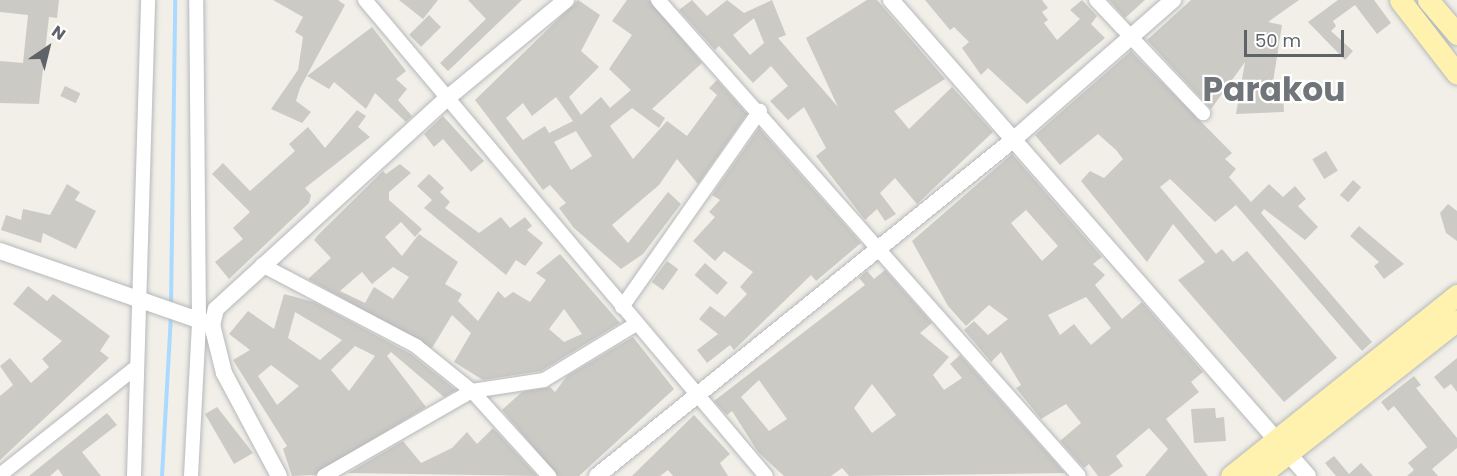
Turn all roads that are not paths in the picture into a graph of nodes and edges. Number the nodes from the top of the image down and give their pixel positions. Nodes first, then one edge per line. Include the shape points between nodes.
1 (148, 0) edge
2 (196, 0) edge
3 (365, 0) edge
4 (566, 0) edge
5 (658, 0) edge
6 (891, 0) edge
7 (1096, 0) edge
8 (1173, 0) edge
9 (1400, 0) edge
10 (1428, 0) edge
11 (1457, 34) edge
12 (1131, 35) junction
13 (1457, 74) edge
14 (445, 100) junction
15 (760, 111) junction
16 (1203, 113) dead end
17 (1013, 140) junction
18 (878, 245) junction
19 (0, 251) edge
20 (262, 265) junction
21 (1457, 295) edge
22 (141, 302) junction
23 (622, 307) junction
24 (198, 320) junction
25 (1457, 321) edge
26 (636, 324) junction
27 (135, 368) junction
28 (472, 391) junction
29 (697, 394) junction
30 (1282, 447) junction
31 (0, 475) edge
32 (134, 476) edge
33 (191, 476) edge
34 (279, 476) edge
35 (324, 476) edge
36 (549, 476) edge
37 (597, 476) edge
38 (766, 476) edge
39 (1079, 476) edge
40 (1231, 476) edge
41 (1259, 476) edge
42 (1308, 476) edge

1 - 22 street
2 - 24 street
3 - 14 street
4 - 14 street
5 - 15 street
6 - 17 street
7 - 12 street
8 - 12 street
9 - 13 main road
10 - 11 main road
12 - 16 street
12 - 17 street
14 - 20 street
14 - 23 street
15 - 18 street
15 - 23 street
17 - 18 street
17 - 30 street
18 - 29 street
18 - 39 street
19 - 22 street
20 - 24 street
20 - 28 street via 416,346
21 - 30 main road
22 - 24 street
22 - 27 street
23 - 26 street
24 - 33 street
24 - 34 street
25 - 30 main road
26 - 28 street via 544,380
26 - 29 street
27 - 31 street
27 - 32 street
28 - 35 street
28 - 36 street
29 - 37 street
29 - 38 street
30 - 40 main road
30 - 41 main road
30 - 42 street

